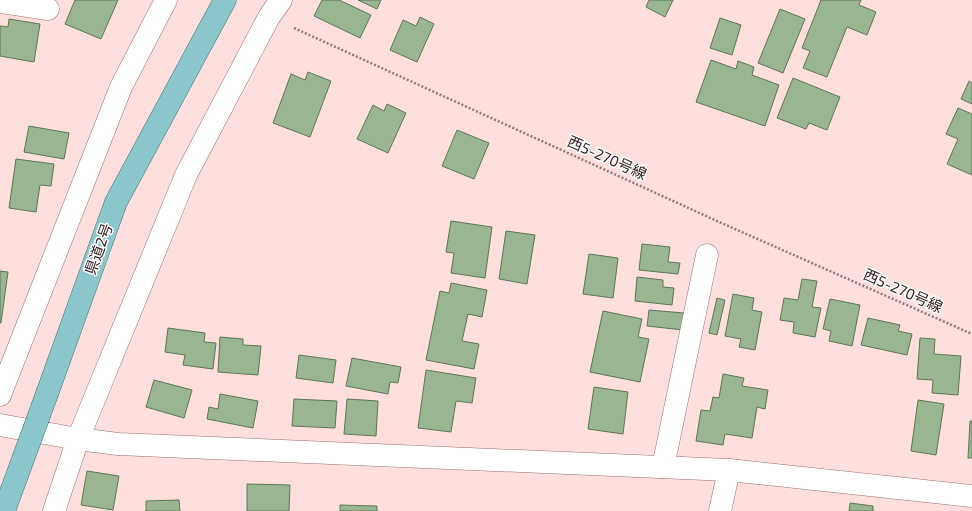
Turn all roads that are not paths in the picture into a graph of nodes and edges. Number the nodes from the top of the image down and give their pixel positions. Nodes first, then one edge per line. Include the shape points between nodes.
1 (166, 0) edge
2 (225, 0) edge
3 (0, 2) edge
4 (275, 8) edge
5 (48, 9) dead end
6 (706, 255) dead end
7 (0, 395) edge
8 (0, 425) edge
9 (78, 439) junction
10 (663, 467) junction
11 (729, 470) junction
12 (972, 496) edge
13 (4, 511) edge
14 (54, 511) edge
15 (720, 511) edge

1 - 7 street via 121,87
2 - 13 main road, 県道2号, bridge via 116,202
3 - 5 street
4 - 9 street via 186,175
6 - 10 street
8 - 9 street
9 - 10 street via 126,444
9 - 14 street
10 - 11 street
11 - 12 street
11 - 15 street

